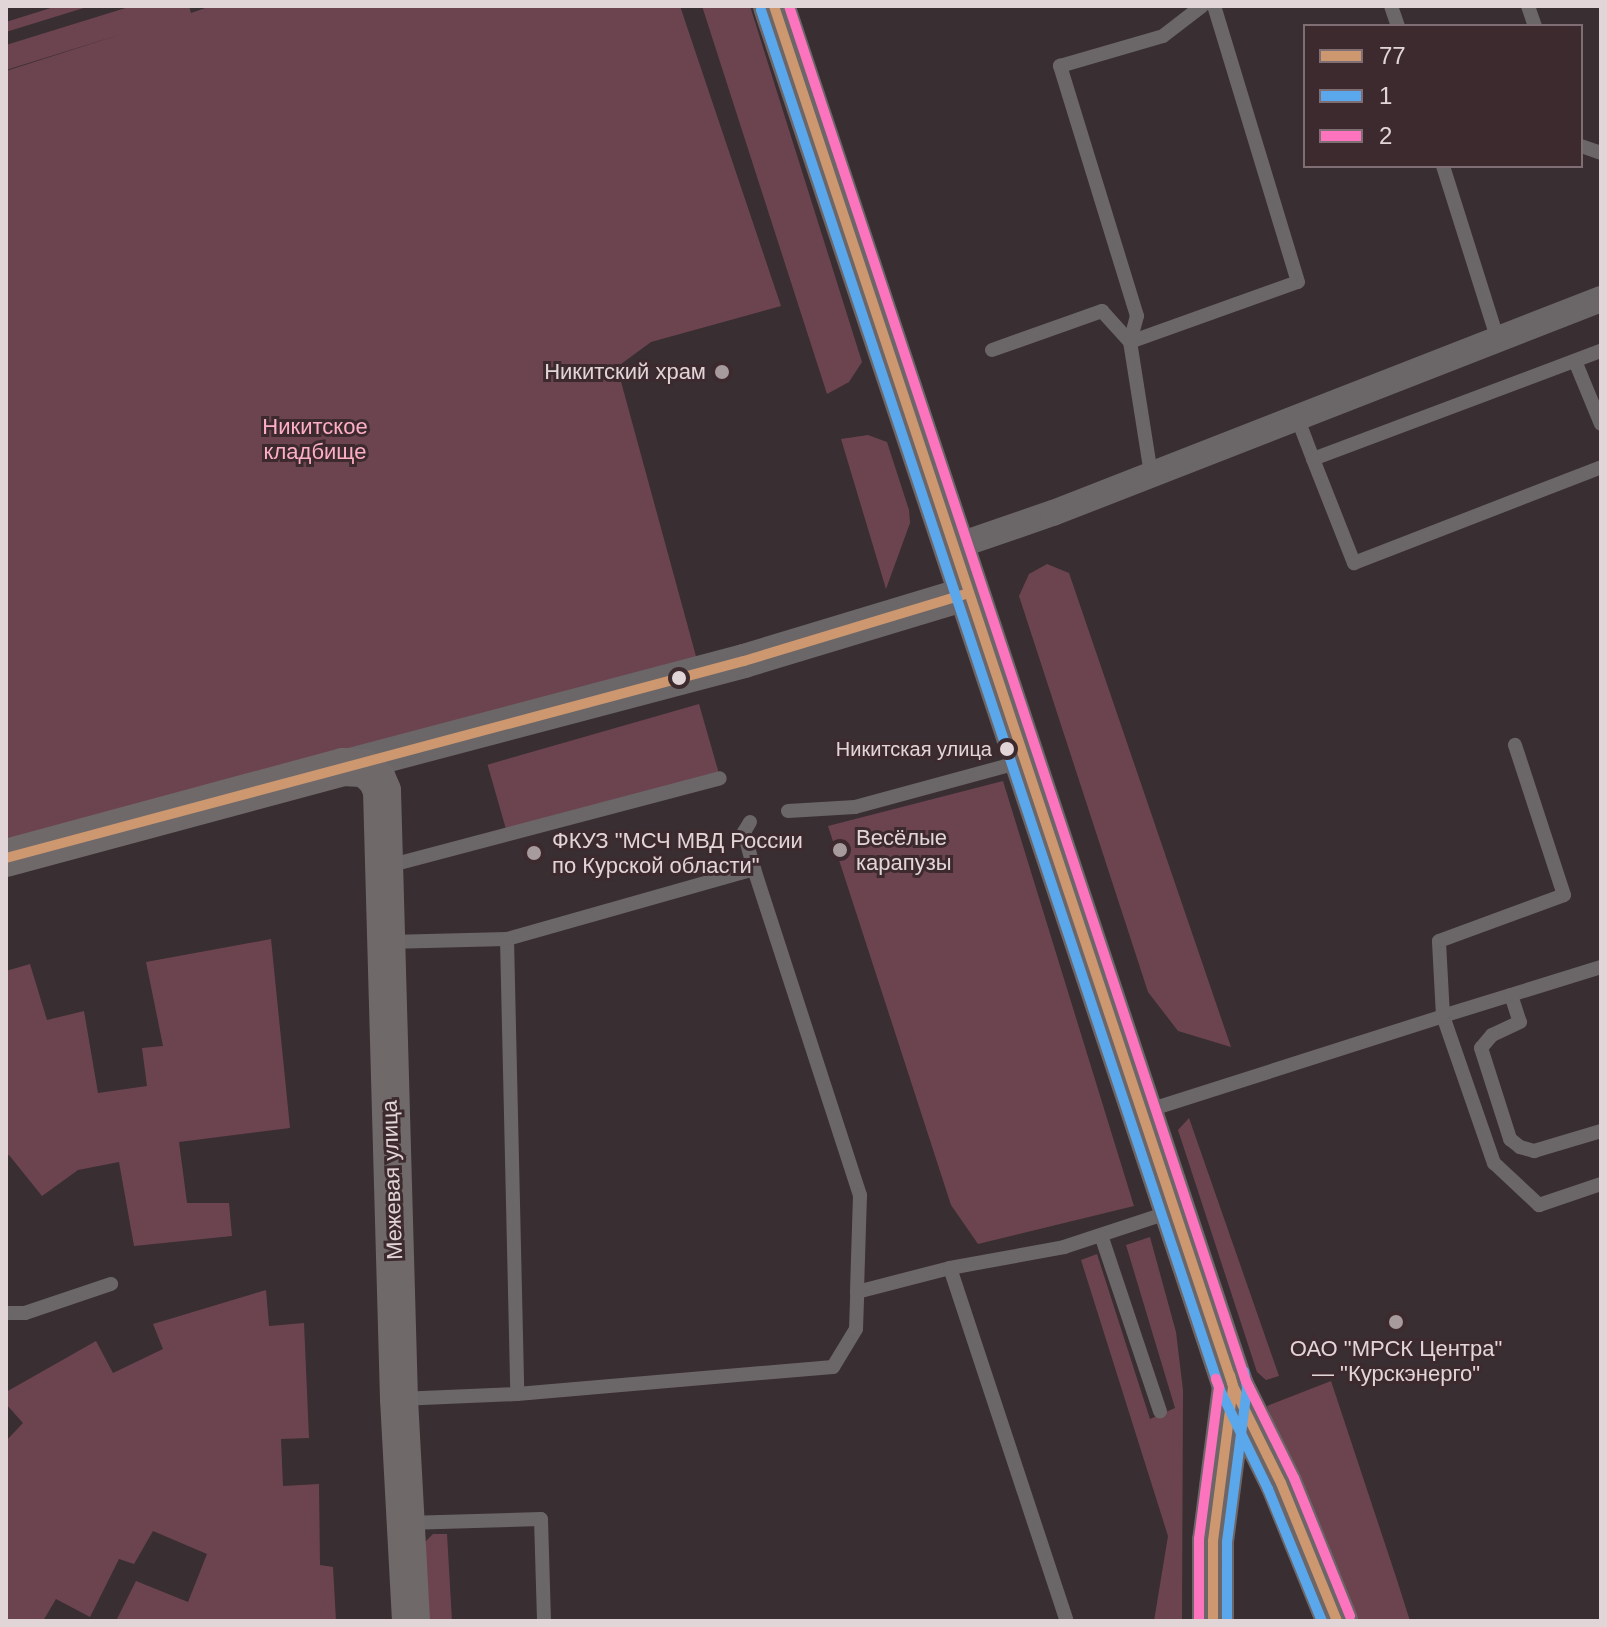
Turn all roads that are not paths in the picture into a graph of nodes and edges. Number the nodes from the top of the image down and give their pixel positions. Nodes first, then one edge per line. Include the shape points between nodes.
1 (774, 6) edge
2 (1202, 6) edge
3 (1214, 6) edge
4 (1444, 168) edge
5 (1601, 299) edge
6 (1498, 340) junction
7 (1130, 342) junction
8 (992, 350) dead end
9 (1601, 351) edge
10 (1575, 361) junction
11 (1297, 417) junction
12 (1601, 424) edge
13 (1313, 459) junction
14 (1601, 467) edge
15 (1151, 474) junction
16 (954, 547) junction
17 (969, 593) junction
18 (1515, 745) dead end
19 (1025, 761) junction
20 (343, 767) junction
21 (720, 778) dead end
22 (788, 811) dead end
23 (750, 822) dead end
24 (6, 858) edge
25 (384, 868) junction
26 (754, 869) junction
27 (507, 939) junction
28 (386, 942) junction
29 (1601, 967) edge
30 (1511, 995) junction
31 (1443, 1016) junction
32 (1142, 1113) junction
33 (1601, 1131) edge
34 (1601, 1184) edge
35 (1174, 1211) junction
36 (1101, 1235) junction
37 (950, 1268) junction
38 (111, 1284) dead end
39 (857, 1292) junction
40 (6, 1313) edge
41 (1233, 1386) junction
42 (517, 1394) junction
43 (399, 1399) junction
44 (1160, 1411) dead end
45 (405, 1523) junction
46 (1066, 1619) dead end
47 (411, 1621) edge
48 (544, 1621) edge
49 (1213, 1621) edge
50 (1337, 1621) edge

1 - 16 main road
2 - 7 lane via 1163,36 1060,66 1137,316
3 - 7 lane via 1298,282
4 - 6 lane
5 - 6 street
6 - 11 street
7 - 8 lane via 1102,311
7 - 15 lane
9 - 10 lane
10 - 12 lane
10 - 13 lane
11 - 13 lane
11 - 15 street
13 - 14 lane via 1354,563
15 - 16 street
16 - 17 main road
17 - 19 main road
17 - 20 street via 744,661
18 - 31 lane via 1564,895 1439,941
19 - 22 lane via 855,807
19 - 32 main road
20 - 24 main road
20 - 25 main road, Межевая улица via 365,768 380,784
21 - 25 lane
23 - 26 lane via 744,832
25 - 28 main road, Межевая улица
26 - 27 lane
26 - 39 lane via 860,1195
27 - 28 lane
27 - 42 lane
28 - 43 main road, Межевая улица
29 - 30 lane
30 - 31 lane
30 - 33 lane via 1520,1022 1492,1035 1481,1048 1510,1139 1534,1151
31 - 32 lane
31 - 34 lane via 1494,1163 1539,1205
32 - 35 main road
35 - 36 lane
35 - 41 main road
36 - 37 lane
36 - 44 lane
37 - 39 lane
37 - 46 lane
38 - 40 lane via 25,1313
39 - 42 lane via 856,1329 833,1367
41 - 49 main road via 1213,1541
41 - 50 main road via 1281,1483
42 - 43 lane
43 - 45 main road, Межевая улица
45 - 47 main road, Межевая улица
45 - 48 lane via 541,1519

